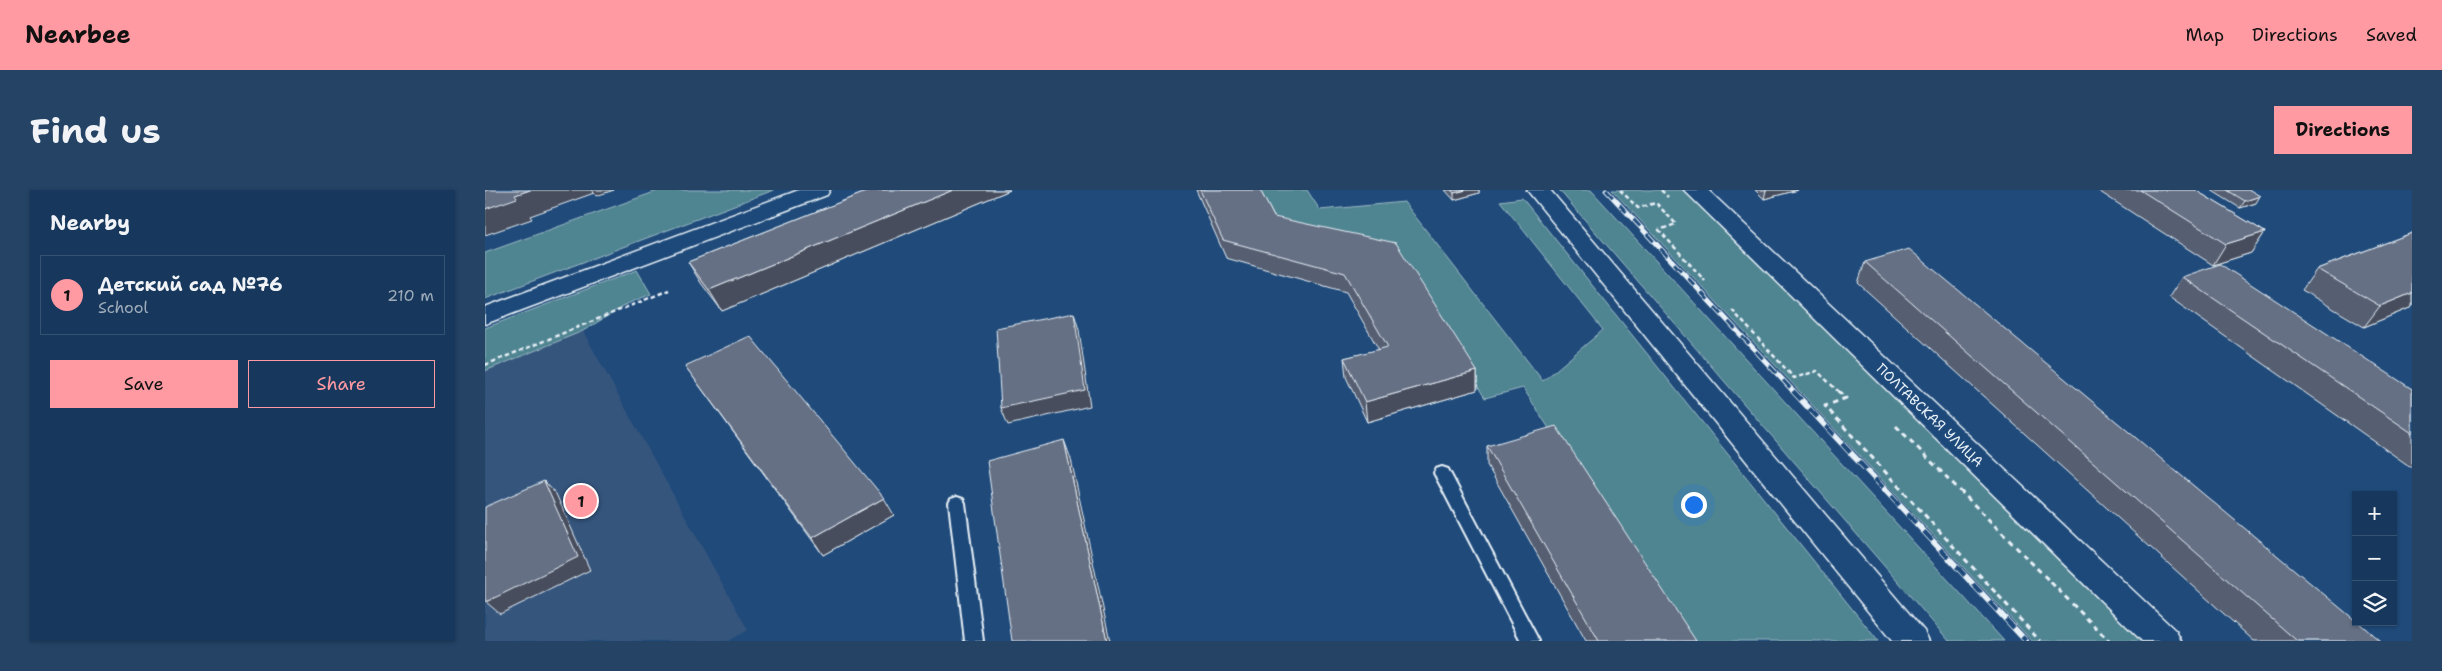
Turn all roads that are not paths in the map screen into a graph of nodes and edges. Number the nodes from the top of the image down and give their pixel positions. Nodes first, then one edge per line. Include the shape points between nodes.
1 (819, 190) edge
2 (1537, 190) edge
3 (1695, 190) edge
4 (485, 316) edge
5 (1442, 473) dead end
6 (957, 503) dead end
7 (974, 641) edge
8 (1530, 641) edge
9 (1912, 641) edge
10 (2164, 641) edge

1 - 4 street
2 - 9 street
3 - 10 street, ПОЛТАВСКАЯ УЛИЦА
5 - 8 lane
6 - 7 lane

